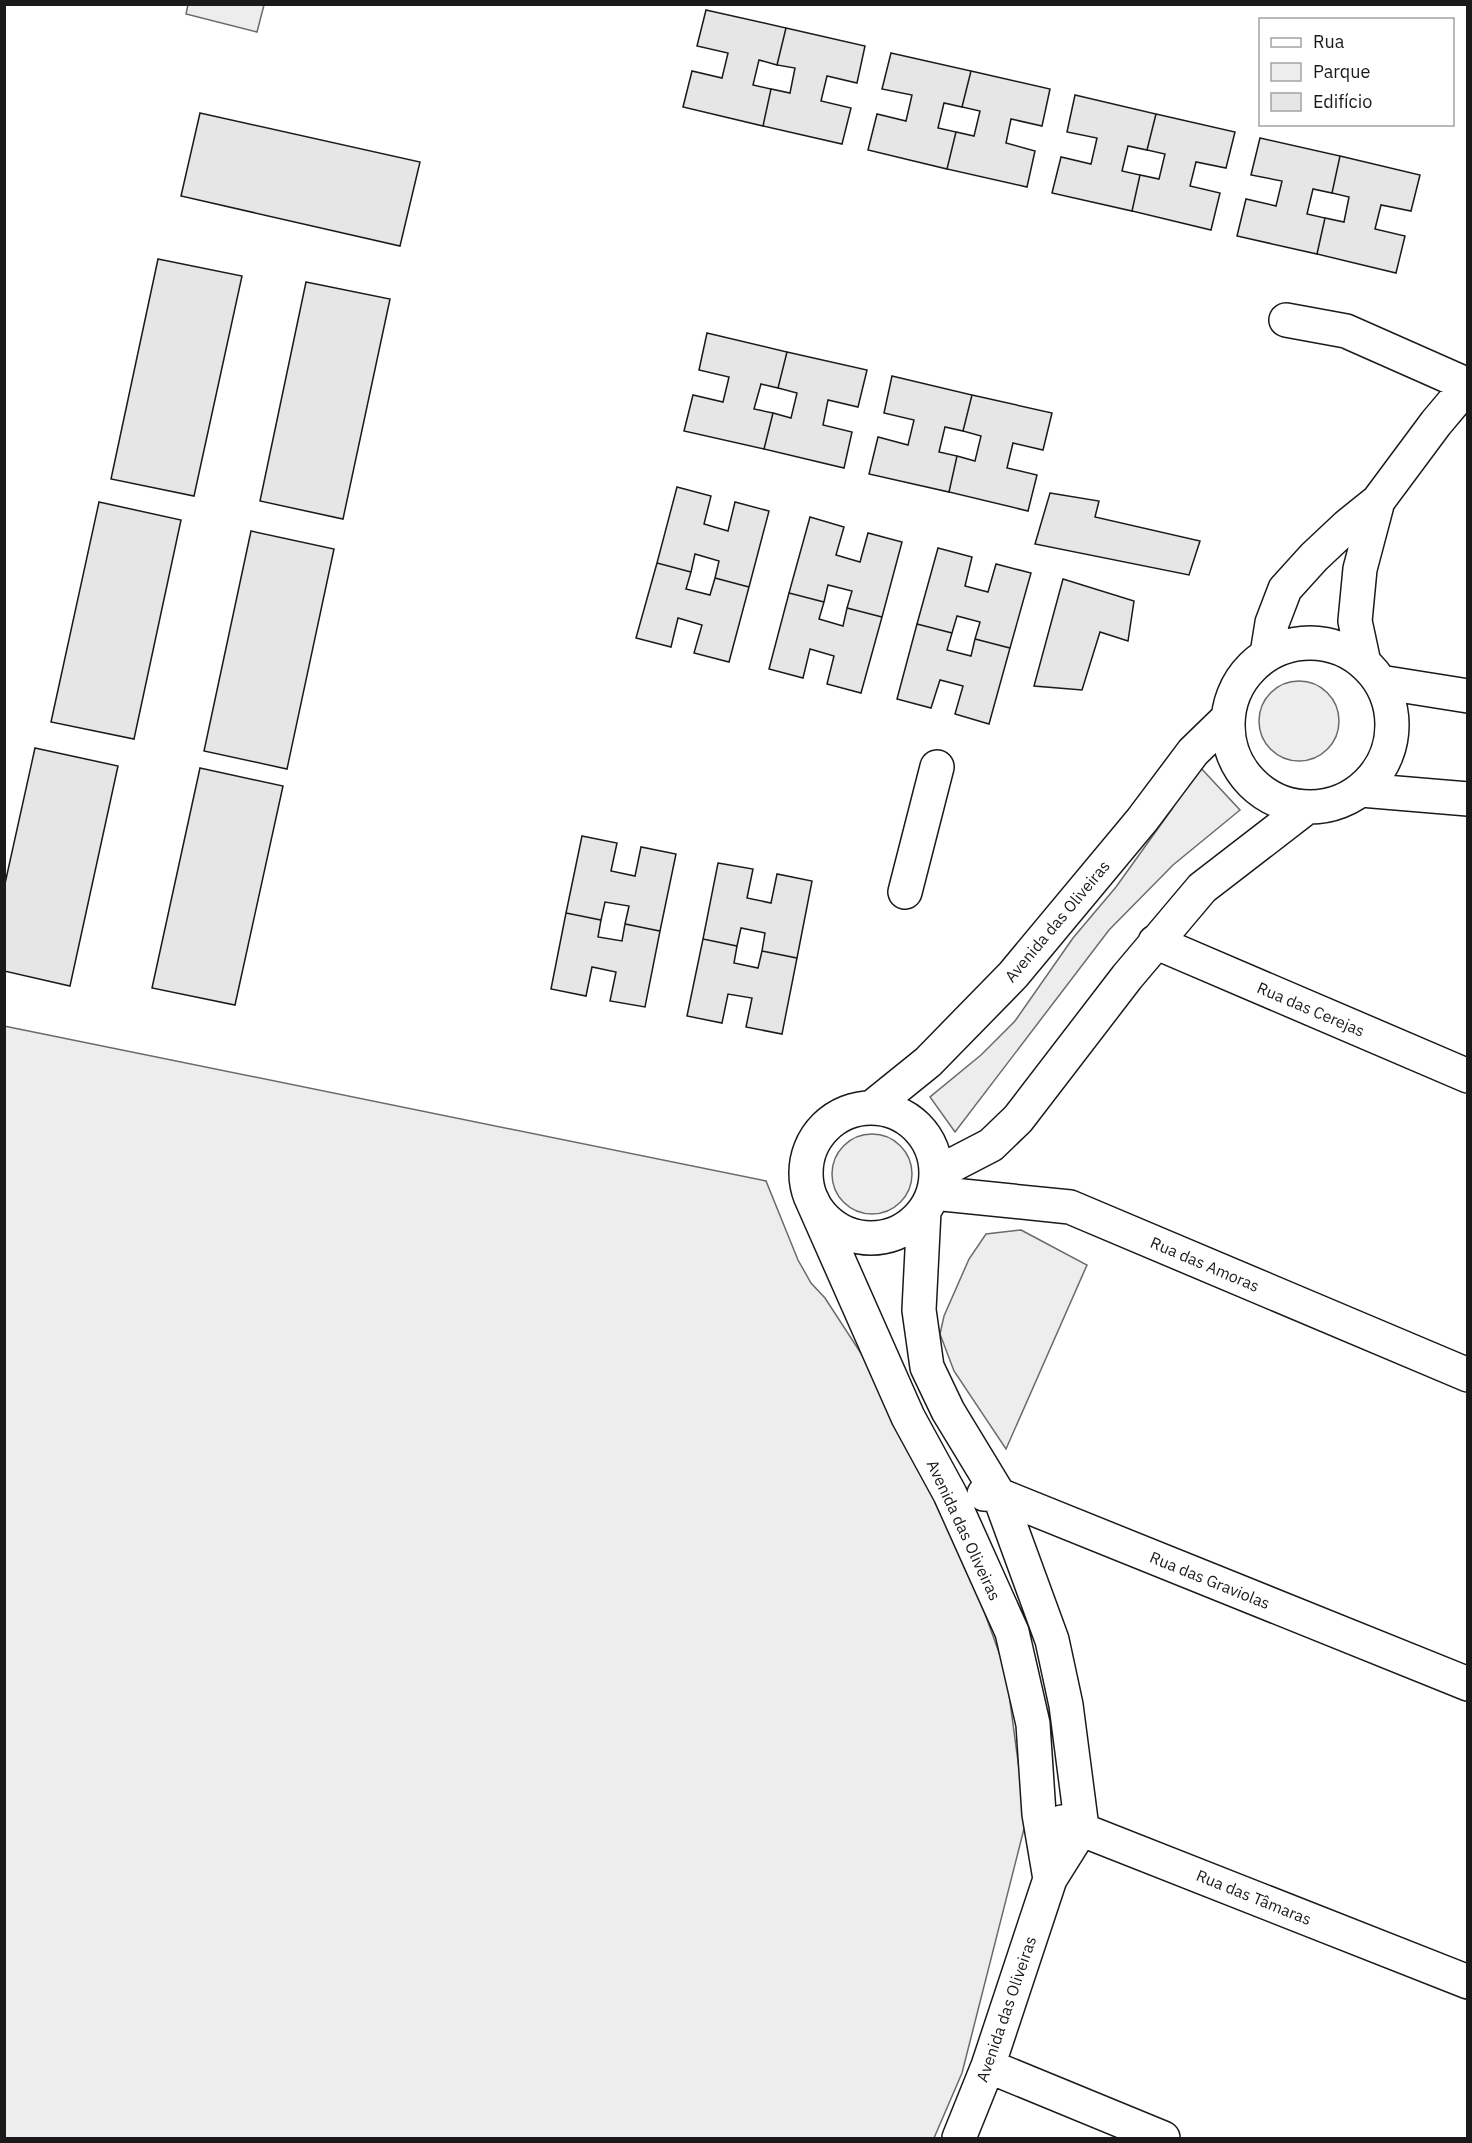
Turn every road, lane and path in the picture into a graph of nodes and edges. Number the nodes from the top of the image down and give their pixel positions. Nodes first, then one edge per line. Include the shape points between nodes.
1 (1286, 320) dead end
2 (1467, 385) edge
3 (1378, 501) junction
4 (1267, 654) junction
5 (1372, 673) junction
6 (1467, 696) edge
7 (1228, 718) junction
8 (937, 767) dead end
9 (1361, 790) junction
10 (1467, 799) edge
11 (1307, 807) junction
12 (905, 892) dead end
13 (1155, 942) junction
14 (1467, 1076) edge
15 (871, 1108) junction
16 (931, 1192) junction
17 (812, 1200) junction
18 (1467, 1375) edge
19 (950, 1494) junction
20 (999, 1495) junction
21 (1467, 1684) edge
22 (1039, 1815) junction
23 (1082, 1828) junction
24 (1050, 1879) junction
25 (1467, 1982) edge
26 (988, 2066) junction
27 (959, 2139) edge
28 (1163, 2139) edge

1 - 2 street via 1346,331
2 - 3 street, Avenida das Oliveiras
3 - 4 street, Avenida das Oliveiras via 1314,557 1286,589 1272,623
3 - 5 street, Avenida das Oliveiras via 1360,569 1355,621
4 - 5 street, Avenida das Oliveiras via 1291,645 1317,643 1342,649
4 - 7 street, Avenida das Oliveiras via 1248,671 1234,693
5 - 6 street, Avenida das Oliveiras
5 - 9 street, Avenida das Oliveiras via 1391,710 1391,739 1380,767
7 - 11 street, Avenida das Oliveiras via 1230,744 1240,769 1258,789 1281,802
7 - 15 street, Avenida das Oliveiras via 1193,752 1142,820 1013,975 928,1062
8 - 12 street
9 - 10 street
9 - 11 street, Avenida das Oliveiras via 1335,803
11 - 13 street, Avenida das Oliveiras via 1202,888
13 - 14 street, Rua das Cerejas
13 - 16 street, Avenida das Oliveiras via 1018,1119
15 - 16 street, Avenida das Oliveiras via 891,1111 909,1120 924,1135 933,1153
15 - 17 street, Avenida das Oliveiras via 841,1116 818,1136 808,1156 806,1178
16 - 17 street, Avenida das Oliveiras via 908,1227 887,1236 864,1238 843,1232 824,1219
16 - 18 street, Rua das Amoras via 1070,1207
16 - 20 street, Avenida das Oliveiras via 919,1310 927,1367 948,1411
17 - 19 street, Avenida das Oliveiras via 909,1417
19 - 20 street, Rua das Graviolas
19 - 22 street, Avenida das Oliveiras via 1012,1632 1034,1724
20 - 21 street, Rua das Graviolas
20 - 23 street, Avenida das Oliveiras via 1052,1640 1066,1704
22 - 23 street, Rua das Tâmaras
22 - 24 street, Avenida das Oliveiras
23 - 24 street, Avenida das Oliveiras
23 - 25 street, Rua das Tâmaras
24 - 26 street, Avenida das Oliveiras
26 - 27 street, Avenida das Oliveiras
26 - 28 street

